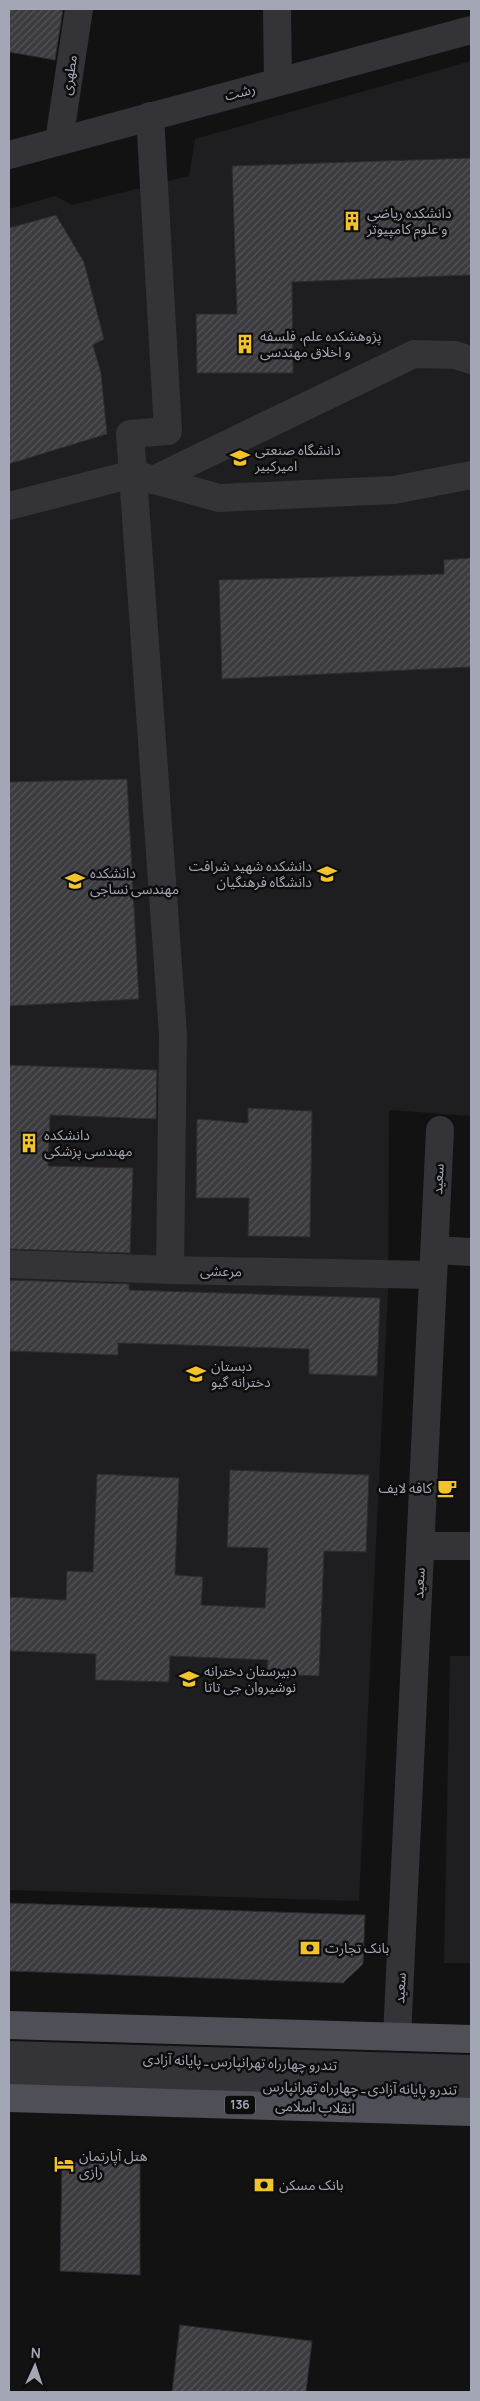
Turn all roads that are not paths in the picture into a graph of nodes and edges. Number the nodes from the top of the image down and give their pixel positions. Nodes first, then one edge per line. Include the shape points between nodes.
1 (79, 9) edge
2 (276, 9) edge
3 (471, 30) edge
4 (278, 82) junction
5 (150, 116) junction
6 (59, 141) junction
7 (9, 155) edge
8 (471, 360) edge
9 (471, 475) edge
10 (143, 477) junction
11 (9, 506) edge
12 (440, 1130) dead end
13 (471, 1252) edge
14 (434, 1263) junction
15 (9, 1264) edge
16 (170, 1270) junction
17 (421, 1546) junction
18 (471, 1546) edge
19 (9, 2025) edge
20 (397, 2037) junction
21 (471, 2039) edge
22 (9, 2055) edge
23 (471, 2069) edge
24 (9, 2078) edge
25 (471, 2090) edge
26 (9, 2098) edge
27 (471, 2112) edge

1 - 6 street, مطهری
2 - 4 street
3 - 4 street, رشت
4 - 5 street, رشت
5 - 6 street, رشت
5 - 10 street via 168,431 130,434
6 - 7 street, رشت
8 - 10 street via 455,355 414,354
9 - 10 street via 394,490 219,498
10 - 11 street
10 - 16 street via 172,1035
12 - 14 street, سعید
13 - 14 street, مرعشی
14 - 16 street, مرعشی
14 - 17 street, سعید
15 - 16 street, مرعشی
17 - 18 street
17 - 20 street, سعید
19 - 20 main road
20 - 21 main road
22 - 23 street, تندرو چهارراه تهرانپارس ـ پایانه آزادی
24 - 25 street, تندرو پایانه آزادی ـ چهارراه تهرانپارس
26 - 27 main road, انقلاب اسلامی / 136

